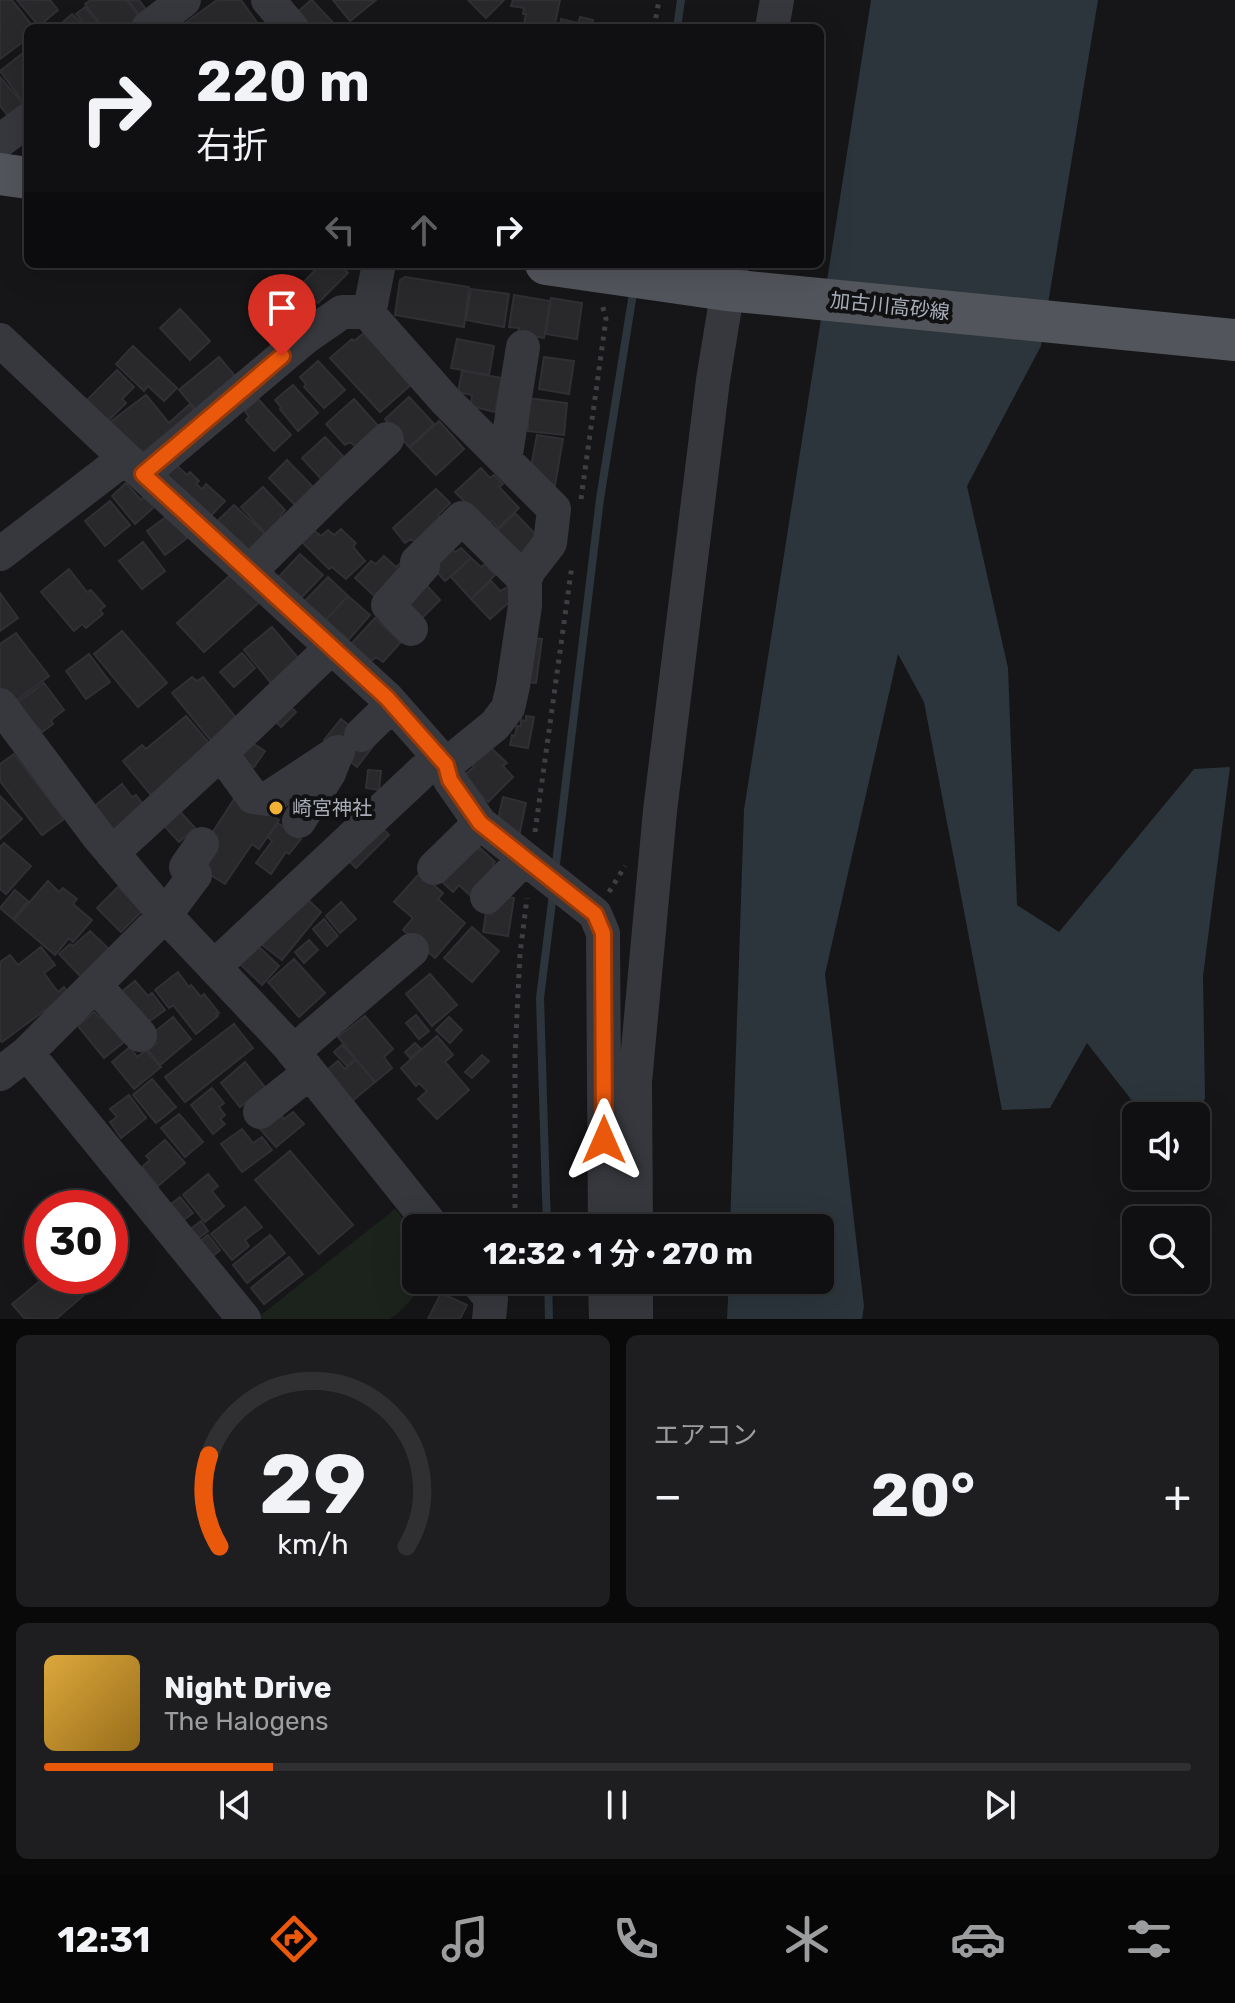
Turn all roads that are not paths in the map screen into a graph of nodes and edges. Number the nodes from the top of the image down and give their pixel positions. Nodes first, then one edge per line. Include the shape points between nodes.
1 (184, 0) edge
2 (268, 0) edge
3 (777, 0) edge
4 (153, 24) edge
5 (289, 24) edge
6 (773, 24) edge
7 (24, 123) edge
8 (0, 141) edge
9 (0, 174) edge
10 (24, 177) edge
11 (378, 268) edge
12 (558, 268) edge
13 (739, 282) edge
14 (370, 312) junction
15 (0, 340) edge
16 (1235, 340) edge
17 (523, 347) dead end
18 (387, 439) dead end
19 (505, 460) junction
20 (134, 466) junction
21 (0, 554) edge
22 (249, 572) junction
23 (525, 580) junction
24 (411, 629) dead end
25 (332, 647) junction
26 (392, 705) junction
27 (4, 721) edge
28 (361, 735) dead end
29 (221, 753) junction
30 (444, 762) junction
31 (329, 773) junction
32 (362, 773) dead end
33 (299, 821) dead end
34 (480, 823) junction
35 (202, 844) dead end
36 (112, 853) junction
37 (527, 862) junction
38 (434, 868) dead end
39 (487, 897) dead end
40 (165, 915) junction
41 (412, 950) dead end
42 (214, 967) junction
43 (95, 985) junction
44 (140, 1035) dead end
45 (27, 1053) junction
46 (301, 1063) junction
47 (0, 1074) edge
48 (260, 1112) dead end
49 (423, 1214) edge
50 (605, 1214) edge
51 (636, 1214) edge
52 (487, 1294) edge
53 (605, 1294) edge
54 (636, 1294) edge
55 (244, 1319) edge
56 (489, 1319) edge
57 (606, 1319) edge
58 (636, 1319) edge

1 - 4 street
2 - 5 street
3 - 6 street
7 - 8 street
9 - 10 main road
11 - 14 street
12 - 13 main road, 加古川高砂線 via 607,285
13 - 16 main road, 加古川高砂線
13 - 51 street via 709,411 660,811 635,1082
14 - 19 street
14 - 20 street via 342,312
15 - 20 street
17 - 19 street
18 - 22 street
19 - 23 street via 554,509 550,543
20 - 21 street
20 - 22 street
22 - 25 street
23 - 24 street via 462,518 417,562 423,566 388,605
23 - 30 street via 508,708 495,725
25 - 26 street
25 - 29 street
26 - 28 street
26 - 30 street
27 - 36 street
29 - 31 street via 253,797 267,799 338,752
29 - 36 street
30 - 34 street
30 - 42 street via 423,771
31 - 32 street
31 - 33 street
34 - 37 street
34 - 38 street
35 - 40 street via 186,867 195,875
36 - 40 street
37 - 39 street
37 - 50 street via 595,914 603,933
40 - 42 street
40 - 43 street
41 - 46 street
42 - 46 street
43 - 44 street
43 - 45 street
45 - 47 street
45 - 55 street
46 - 48 street
46 - 49 street
52 - 56 street
53 - 57 street
54 - 58 street

